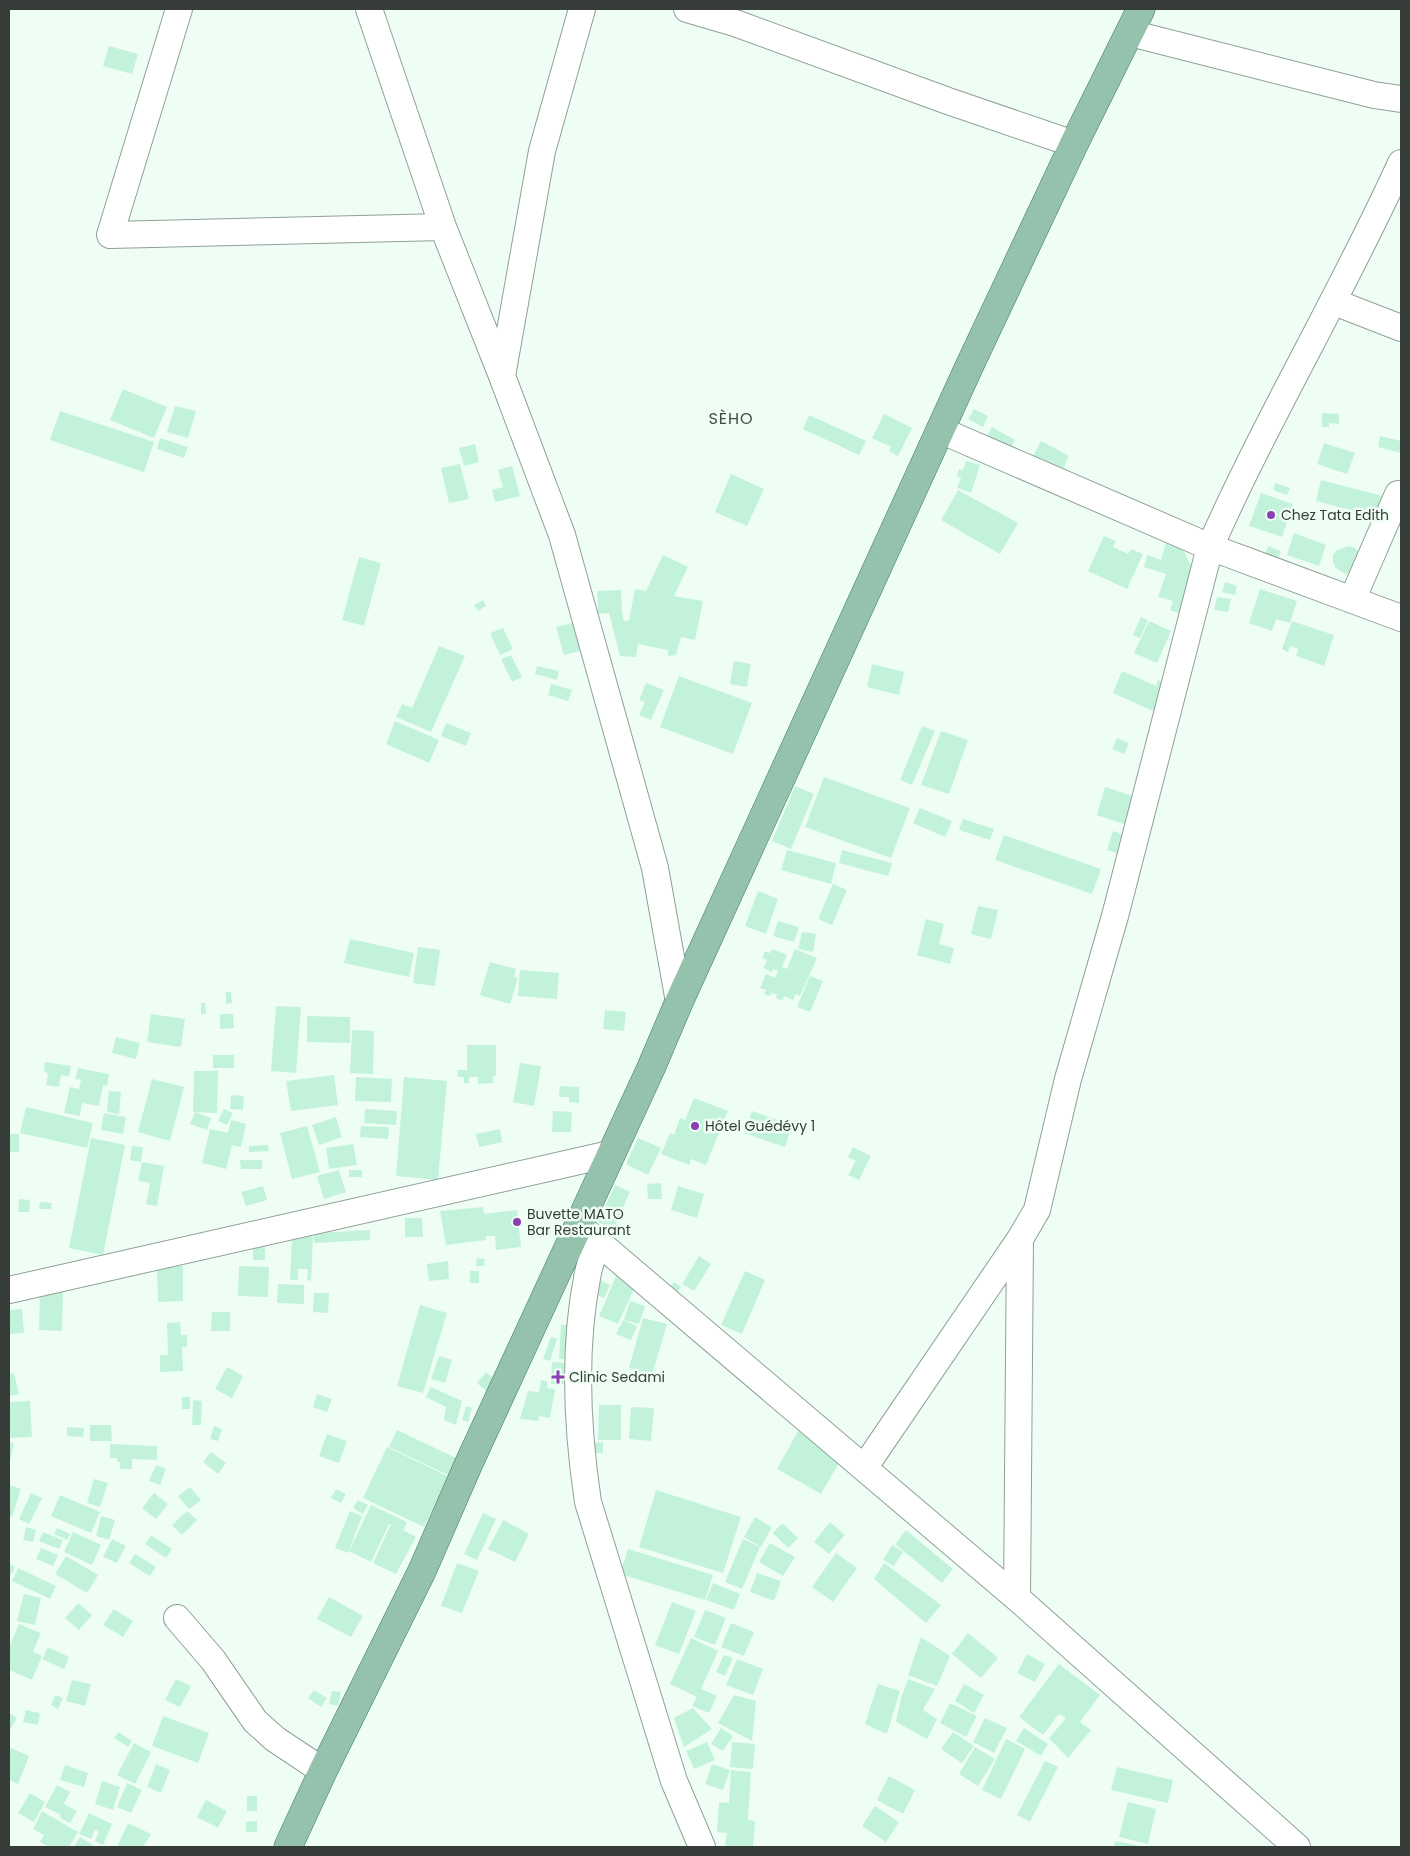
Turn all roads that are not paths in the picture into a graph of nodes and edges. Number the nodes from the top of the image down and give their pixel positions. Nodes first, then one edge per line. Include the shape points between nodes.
1 (179, 9) edge
2 (369, 9) edge
3 (582, 9) edge
4 (687, 9) edge
5 (1135, 21) edge
6 (1401, 100) edge
7 (1074, 144) junction
8 (1401, 163) edge
9 (443, 226) junction
10 (1334, 302) junction
11 (1401, 328) edge
12 (502, 376) junction
13 (940, 430) junction
14 (1398, 494) dead end
15 (1210, 547) junction
16 (1352, 600) junction
17 (1401, 618) edge
18 (679, 1002) junction
19 (610, 1154) junction
20 (587, 1234) junction
21 (1020, 1240) junction
22 (9, 1290) edge
23 (864, 1468) junction
24 (1016, 1598) junction
25 (177, 1618) dead end
26 (323, 1772) junction
27 (288, 1847) edge
28 (702, 1847) edge
29 (1297, 1847) edge

1 - 9 street via 110,235
2 - 9 street
3 - 12 street via 542,150
4 - 7 street via 735,23
5 - 6 street via 1374,95
5 - 7 main road
7 - 13 main road
8 - 10 street
9 - 12 street
10 - 11 street
10 - 15 street via 1235,490
12 - 18 street via 562,535 655,868
13 - 15 street
13 - 18 main road
14 - 16 street
15 - 16 street
15 - 21 street via 1115,916 1068,1079 1037,1210
16 - 17 street
18 - 19 main road
19 - 20 main road
19 - 22 street
20 - 23 street
20 - 26 main road via 469,1463 422,1571
20 - 28 street via 578,1410 588,1502 674,1781
21 - 23 street
21 - 24 street
23 - 24 street
24 - 29 street
25 - 26 street via 213,1660 255,1721
26 - 27 main road

